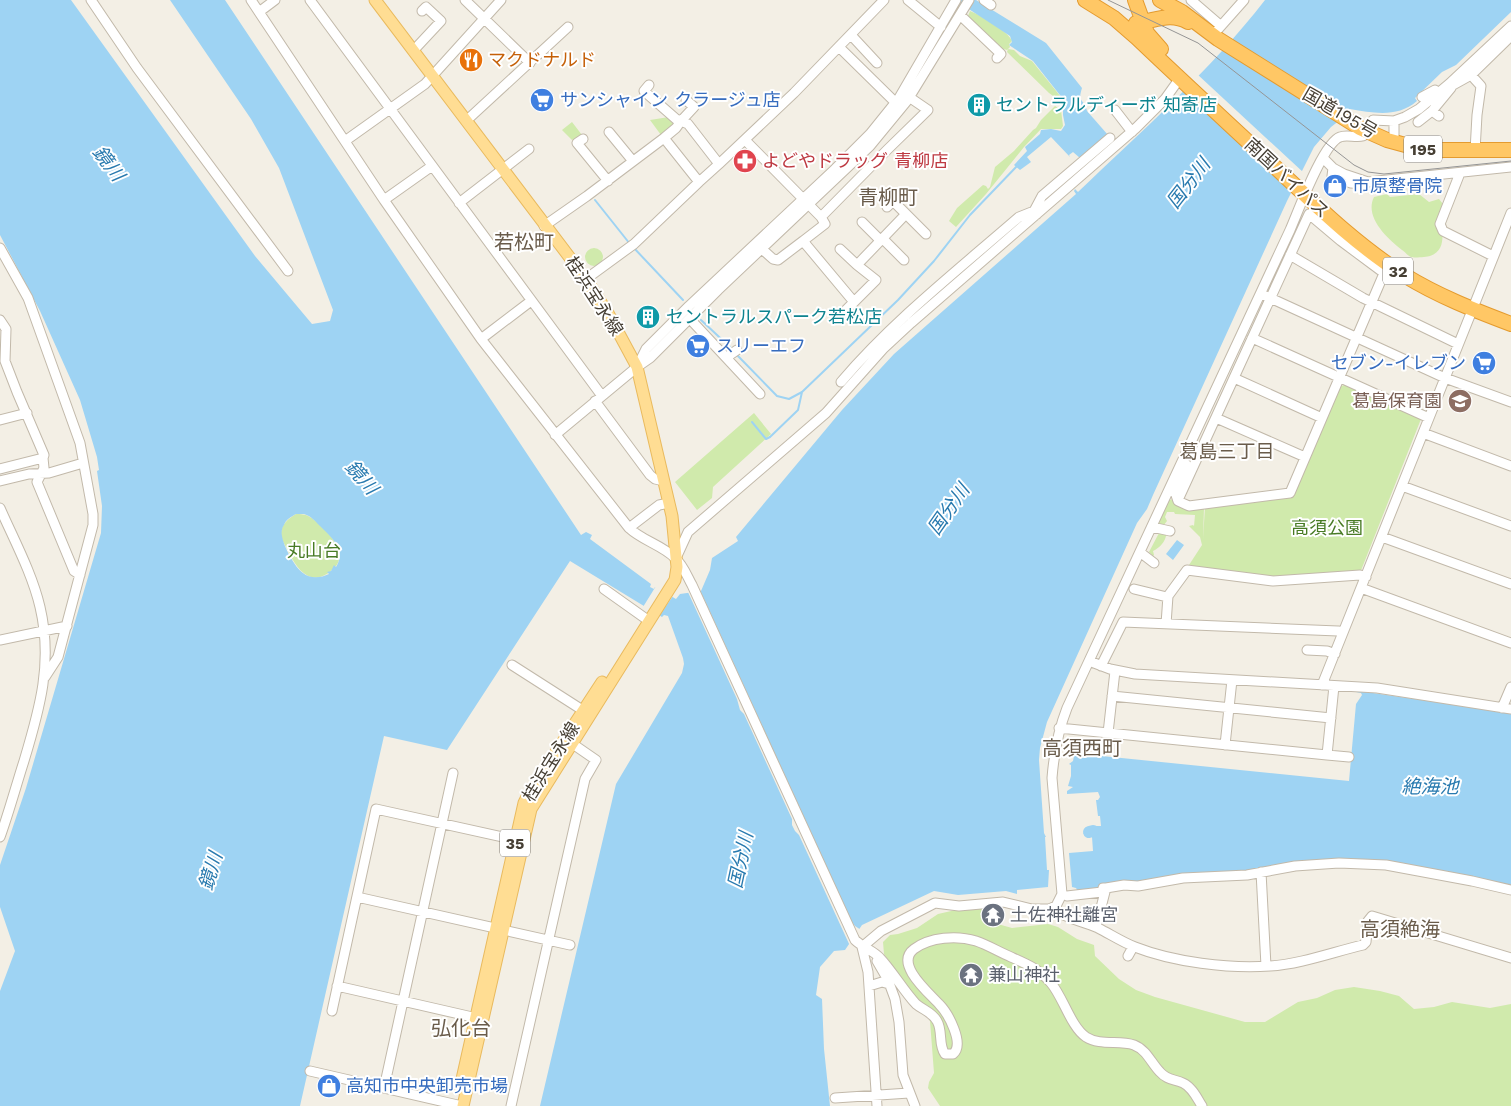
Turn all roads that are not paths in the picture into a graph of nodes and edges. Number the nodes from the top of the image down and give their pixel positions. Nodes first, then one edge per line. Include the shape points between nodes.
1 (91, 0) edge
2 (251, 0) edge
3 (275, 0) edge
4 (310, 0) edge
5 (375, 0) edge
6 (465, 0) edge
7 (501, 0) edge
8 (884, 0) edge
9 (908, 0) edge
10 (969, 0) edge
11 (1085, 0) edge
12 (1135, 0) edge
13 (1160, 0) edge
14 (1192, 0) edge
15 (1244, 0) edge
16 (955, 3) edge
17 (422, 11) dead end
18 (259, 12) junction
19 (961, 13) junction
20 (484, 18) junction
21 (1114, 18) junction
22 (1144, 22) junction
23 (1511, 26) edge
24 (568, 27) dead end
25 (941, 27) junction
26 (1217, 34) junction
27 (851, 35) junction
28 (1511, 36) edge
29 (839, 47) junction
30 (413, 50) junction
31 (997, 58) dead end
32 (530, 63) junction
33 (877, 63) dead end
34 (1471, 74) junction
35 (432, 77) junction
36 (1184, 78) junction
37 (1453, 82) junction
38 (648, 86) dead end
39 (909, 97) junction
40 (1422, 97) dead end
41 (686, 100) dead end
42 (896, 103) junction
43 (390, 109) junction
44 (1115, 110) dead end
45 (466, 121) junction
46 (681, 121) junction
47 (1394, 121) junction
48 (1418, 122) dead end
49 (1366, 131) junction
50 (609, 132) dead end
51 (1132, 132) junction
52 (664, 138) junction
53 (1110, 138) dead end
54 (1394, 138) dead end
55 (583, 139) dead end
56 (745, 140) junction
57 (345, 141) junction
58 (529, 149) dead end
59 (1511, 150) edge
60 (1475, 151) junction
61 (1323, 158) junction
62 (632, 160) junction
63 (720, 164) junction
64 (432, 166) junction
65 (1511, 166) edge
66 (502, 168) junction
67 (1460, 173) junction
68 (608, 181) junction
69 (700, 182) junction
70 (1305, 190) junction
71 (384, 200) junction
72 (805, 202) junction
73 (458, 203) junction
74 (887, 207) dead end
75 (1036, 212) junction
76 (1511, 213) edge
77 (906, 214) junction
78 (821, 217) junction
79 (862, 222) dead end
80 (544, 226) junction
81 (1507, 233) edge
82 (926, 234) dead end
83 (882, 240) junction
84 (804, 241) junction
85 (0, 248) edge
86 (762, 248) junction
87 (840, 249) dead end
88 (1290, 255) junction
89 (1494, 256) junction
90 (904, 260) dead end
91 (1276, 261) junction
92 (857, 265) junction
93 (1386, 268) junction
94 (288, 271) dead end
95 (586, 279) junction
96 (1268, 297) junction
97 (531, 301) junction
98 (854, 302) junction
99 (1372, 302) junction
100 (1473, 305) junction
101 (846, 310) dead end
102 (1511, 314) edge
103 (690, 319) junction
104 (0, 320) edge
105 (1511, 324) edge
106 (1356, 337) junction
107 (1252, 338) junction
108 (481, 339) junction
109 (1458, 344) junction
110 (1236, 345) junction
111 (737, 350) dead end
112 (727, 358) junction
113 (637, 367) junction
114 (1234, 378) junction
115 (1340, 378) junction
116 (1445, 378) junction
117 (841, 382) dead end
118 (760, 394) dead end
119 (599, 399) junction
120 (1511, 402) edge
121 (27, 413) junction
122 (1216, 418) junction
123 (1322, 418) junction
124 (1428, 418) junction
125 (0, 420) edge
126 (1422, 433) junction
127 (555, 434) junction
128 (1186, 451) junction
129 (1306, 457) junction
130 (43, 458) junction
131 (83, 463) junction
132 (1511, 466) edge
133 (0, 469) edge
134 (39, 475) junction
135 (0, 481) edge
136 (664, 481) junction
137 (1402, 486) junction
138 (1178, 501) junction
139 (669, 503) junction
140 (0, 508) edge
141 (1152, 526) junction
142 (1511, 526) edge
143 (629, 528) junction
144 (1170, 531) dead end
145 (1382, 536) junction
146 (1141, 553) junction
147 (676, 558) junction
148 (1154, 563) dead end
149 (80, 575) junction
150 (1366, 577) junction
151 (1511, 584) edge
152 (1362, 588) junction
153 (604, 589) dead end
154 (1134, 589) dead end
155 (1167, 597) junction
156 (649, 616) junction
157 (1166, 624) junction
158 (67, 626) junction
159 (44, 631) junction
160 (1344, 632) junction
161 (0, 640) edge
162 (1511, 643) edge
163 (1307, 650) dead end
164 (1335, 654) junction
165 (1090, 660) junction
166 (512, 664) dead end
167 (1101, 666) junction
168 (1115, 671) junction
169 (45, 676) junction
170 (1232, 680) junction
171 (1322, 685) junction
172 (1334, 686) junction
173 (1511, 687) edge
174 (1112, 696) junction
175 (1229, 708) junction
176 (1507, 708) edge
177 (587, 713) junction
178 (1331, 718) junction
179 (1059, 728) junction
180 (1108, 733) junction
181 (568, 742) junction
182 (1225, 745) junction
183 (1327, 755) junction
184 (1350, 757) dead end
185 (453, 773) dead end
186 (442, 823) junction
187 (0, 837) edge
188 (519, 841) junction
189 (1260, 872) junction
190 (1106, 888) junction
191 (1511, 890) edge
192 (1067, 896) dead end
193 (357, 897) junction
194 (1053, 908) junction
195 (422, 912) junction
196 (1096, 927) junction
197 (499, 929) junction
198 (548, 940) junction
199 (858, 944) junction
200 (570, 945) dead end
201 (1133, 947) junction
202 (871, 952) junction
203 (1128, 956) dead end
204 (1511, 958) edge
205 (1266, 966) junction
206 (889, 984) junction
207 (337, 986) junction
208 (870, 986) junction
209 (403, 1000) junction
210 (332, 1010) dead end
211 (479, 1018) junction
212 (310, 1071) dead end
213 (384, 1088) junction
214 (909, 1093) junction
215 (877, 1095) junction
216 (835, 1098) dead end
217 (459, 1106) edge
218 (511, 1106) edge
219 (878, 1106) edge
220 (915, 1106) edge
221 (1202, 1106) edge

1 - 94 street
2 - 18 street
3 - 18 street
4 - 43 street
5 - 30 main road, 桂浜宝永線
6 - 20 street
7 - 20 street
8 - 27 street
9 - 25 street
10 - 19 street
11 - 21 highway, 南国バイパス / 32
12 - 22 highway, 南国バイパス / 32
13 - 26 highway, 国道195号 / 195
14 - 26 street
15 - 26 street
16 - 25 street
17 - 30 street via 426,7 441,21
18 - 57 street
19 - 31 street via 1001,54
19 - 39 street
20 - 32 street
20 - 35 street
21 - 22 highway, 国道195号 / 195 via 1125,22
21 - 36 highway, 南国バイパス / 32
22 - 26 highway, 国道195号 / 195 via 1178,17
22 - 36 highway, 南国バイパス / 32 via 1151,38
23 - 37 street
24 - 32 street
25 - 42 street
26 - 49 highway, 国道195号 / 195
27 - 29 street
27 - 33 street
28 - 34 street
29 - 42 street
29 - 56 street
30 - 35 main road, 桂浜宝永線
32 - 45 street
34 - 37 street
34 - 60 street via 1481,88
35 - 43 street
35 - 45 main road, 桂浜宝永線
36 - 51 street
36 - 70 highway, 南国バイパス / 32
37 - 40 street via 1448,79
37 - 47 street via 1419,109
37 - 48 street via 1436,114
38 - 46 street via 644,91
39 - 72 street via 870,146
39 - 78 street via 928,110
41 - 46 street via 694,107
42 - 72 street
43 - 57 street
43 - 64 street
44 - 51 street
45 - 66 main road, 桂浜宝永線
46 - 52 street
46 - 63 street via 688,124
47 - 49 street via 1373,120
47 - 54 street
49 - 60 highway, 国道195号 / 195 via 1420,149
49 - 61 street via 1358,138 1338,137
50 - 62 street
51 - 75 street
52 - 62 street
52 - 69 street
53 - 75 street via 1042,196
55 - 68 street via 577,143
56 - 63 street
56 - 72 street
57 - 71 street
58 - 66 street
59 - 60 highway, 国道195号 / 195
61 - 67 street via 1333,168 1363,181
61 - 70 street
62 - 68 street
63 - 69 street
64 - 71 street
64 - 73 street
65 - 67 street
66 - 73 street
66 - 80 main road, 桂浜宝永線
67 - 89 street via 1440,224 1442,231
68 - 80 street
69 - 95 street via 633,246
70 - 91 street
70 - 93 highway, 南国バイパス / 32 via 1337,225
70 - 100 highway, 南国バイパス / 32 via 1391,256
71 - 108 street
72 - 78 street
72 - 86 street
72 - 113 street via 689,306 646,349
73 - 97 street
74 - 77 street via 893,201
75 - 117 street via 1019,217 909,312
75 - 147 street via 883,349 826,413 688,532
76 - 81 street
77 - 82 street
77 - 83 street
78 - 84 street via 825,224
79 - 83 street
80 - 95 main road, 桂浜宝永線
81 - 89 street
83 - 90 street
83 - 92 street
84 - 86 street via 778,260
84 - 98 street
85 - 131 street via 28,298 80,443
86 - 103 street
87 - 92 street
88 - 93 street via 1309,214 1341,241
88 - 96 street
88 - 99 street
89 - 100 street
91 - 96 street via 1278,265
91 - 110 street
92 - 98 street via 876,280
93 - 99 street
93 - 100 highway, 南国バイパス / 32
95 - 113 main road, 桂浜宝永線 via 610,315
96 - 106 street
96 - 107 street
96 - 110 street
97 - 108 street
97 - 119 street
98 - 101 street
99 - 106 street
99 - 109 street
100 - 102 highway, 南国バイパス / 32
100 - 105 highway, 南国バイパス / 32
100 - 109 street
103 - 112 street
103 - 113 street
104 - 121 street via 6,329 5,361
106 - 115 street
106 - 116 street
107 - 114 street
107 - 115 street
108 - 127 street
109 - 116 street
110 - 128 street
111 - 112 street
112 - 118 street
113 - 119 street
113 - 136 main road, 桂浜宝永線
114 - 122 street
114 - 123 street
115 - 123 street
115 - 124 street
116 - 120 street
116 - 124 street
119 - 127 street
119 - 136 street via 650,476
121 - 125 street
121 - 130 street
122 - 129 street
122 - 138 street
123 - 129 street
124 - 126 street
126 - 132 street
126 - 137 street
127 - 143 street
128 - 138 street via 1190,456 1175,492
128 - 141 street
129 - 138 street via 1290,493 1189,506
130 - 133 street
130 - 134 street via 44,468
131 - 134 street
131 - 149 street via 93,525
134 - 135 street via 29,474
134 - 149 street via 37,482 74,570
136 - 139 main road, 桂浜宝永線
137 - 142 street
137 - 145 street
139 - 143 street via 659,505
139 - 147 main road, 桂浜宝永線
140 - 159 street via 36,594
141 - 144 street
141 - 146 street
143 - 147 street
145 - 150 street
145 - 151 street
146 - 148 street
146 - 165 street
147 - 156 main road, 桂浜宝永線 / 35 via 665,591
147 - 199 street via 692,584
149 - 158 street
150 - 152 street
150 - 155 street via 1274,581 1186,570
152 - 160 street
152 - 162 street
153 - 156 street
154 - 155 street
155 - 157 street
156 - 177 main road, 桂浜宝永線 / 35
157 - 160 street
157 - 167 street via 1123,622
158 - 159 street
158 - 169 street via 58,657
159 - 161 street
159 - 169 street
160 - 164 street
163 - 164 street
164 - 171 street
165 - 167 street
165 - 179 street
166 - 177 street
167 - 168 street
168 - 170 street
168 - 174 street
169 - 187 street via 35,723
170 - 171 street
170 - 175 street
171 - 172 street
172 - 176 street via 1377,688
172 - 178 street
173 - 176 street
174 - 175 street
174 - 180 street
175 - 178 street
175 - 182 street
177 - 181 main road, 桂浜宝永線 / 35
178 - 183 street
179 - 180 street
179 - 194 street via 1052,778 1062,894
180 - 182 street
181 - 188 main road, 桂浜宝永線 / 35 via 531,809
181 - 198 street via 596,760 585,779
182 - 183 street
183 - 184 street
185 - 186 street
186 - 188 street
186 - 193 street via 376,809
186 - 195 street
188 - 197 main road, 桂浜宝永線 / 35
189 - 190 street
189 - 191 street via 1339,863 1386,865
189 - 205 street
190 - 192 street via 1102,892
190 - 196 street
193 - 195 street
193 - 207 street
194 - 196 street via 1062,916
194 - 199 street via 1032,909 1003,902 959,906 935,903
195 - 197 street
195 - 209 street
196 - 201 street
197 - 198 street
197 - 211 main road, 桂浜宝永線 / 35
198 - 200 street
198 - 218 street
199 - 202 street
199 - 208 street
201 - 203 street
201 - 205 street via 1174,959
202 - 206 street
202 - 221 street via 879,956 917,1005 936,1019 942,1050 946,1054 956,1052 958,1040 940,1004 917,981 909,965 909,956 912,950 928,941 967,939 1031,965 1050,982 1082,1033 1094,1040 1129,1044 1141,1049 1165,1078 1185,1084
204 - 205 street via 1372,916 1363,945 1298,962
206 - 208 street via 882,982
206 - 214 street via 898,1015 903,1075
207 - 209 street
207 - 210 street
208 - 215 street
209 - 211 street
209 - 213 street
211 - 217 main road, 桂浜宝永線 / 35
212 - 213 street
213 - 217 street
214 - 215 street
214 - 220 street
215 - 216 street
215 - 219 street

